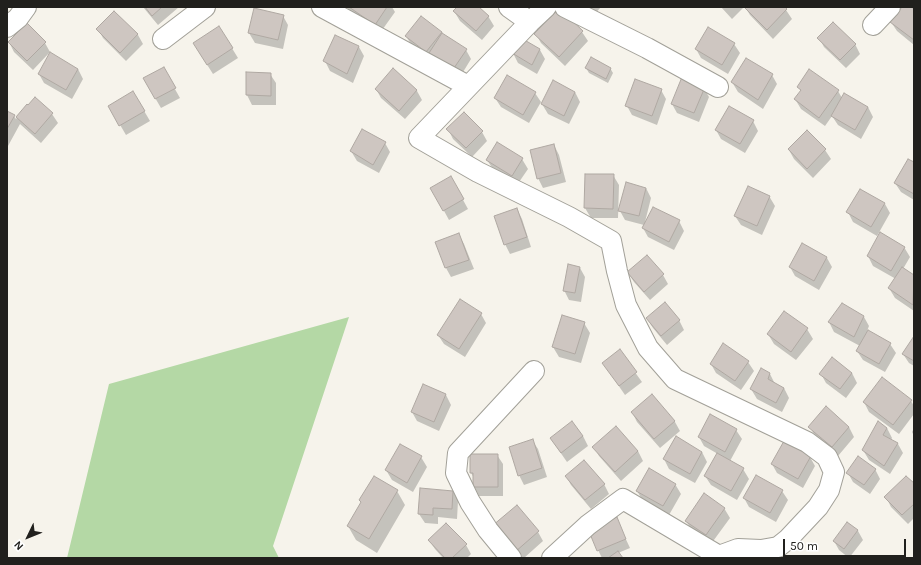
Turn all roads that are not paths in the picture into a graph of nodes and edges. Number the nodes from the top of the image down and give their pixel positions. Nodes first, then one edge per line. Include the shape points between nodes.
1 (26, 7) edge
2 (205, 7) edge
3 (322, 7) edge
4 (509, 7) edge
5 (546, 7) edge
6 (565, 7) edge
7 (890, 7) edge
8 (530, 22) junction
9 (873, 26) dead end
10 (7, 27) edge
11 (163, 39) dead end
12 (468, 86) junction
13 (718, 87) dead end
14 (534, 370) dead end
15 (719, 557) edge
16 (511, 558) edge
17 (552, 558) edge

1 - 10 street
2 - 11 street
3 - 12 street
4 - 8 street
5 - 8 street
6 - 13 street
7 - 9 street
8 - 12 street
12 - 15 street via 419,138 478,172 611,241 626,305 648,348 675,379 807,442 827,457 834,472 829,490 818,507 788,539 778,546 761,550 738,549
14 - 16 street via 458,453 456,473 470,502 488,530
15 - 17 street via 623,499 588,525

